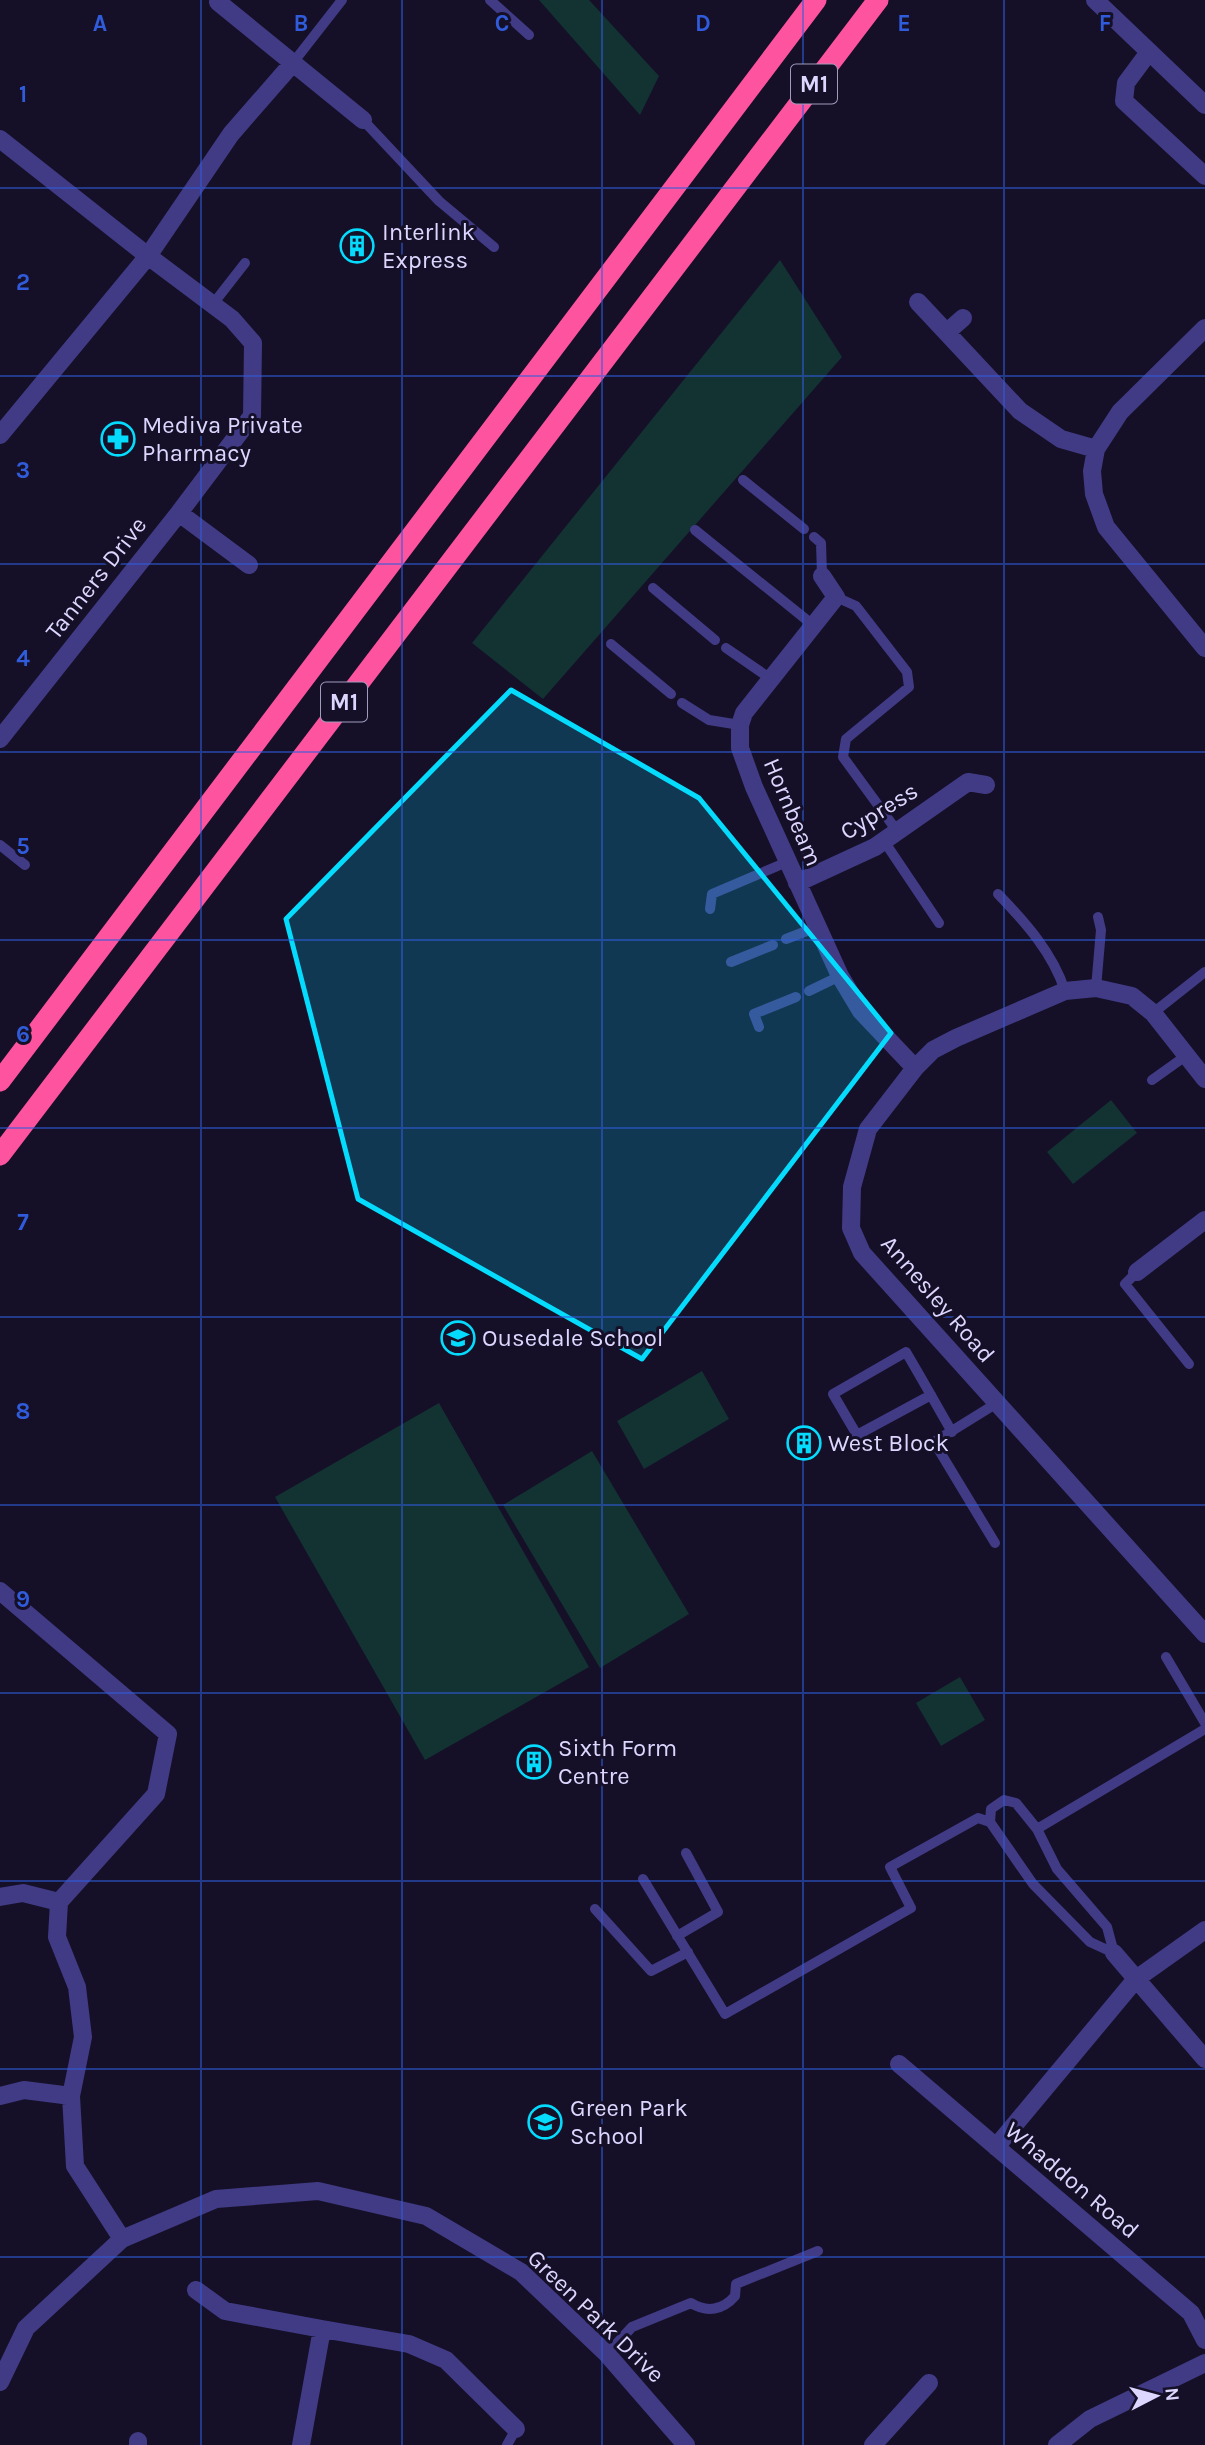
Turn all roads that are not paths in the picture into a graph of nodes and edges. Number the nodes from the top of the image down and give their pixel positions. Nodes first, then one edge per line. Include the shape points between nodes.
1 (342, 0) edge
2 (490, 0) edge
3 (816, 0) edge
4 (878, 0) edge
5 (1094, 0) edge
6 (216, 1) edge
7 (530, 35) dead end
8 (1149, 52) junction
9 (292, 64) junction
10 (1205, 105) edge
11 (363, 120) joint
12 (0, 139) edge
13 (1205, 176) edge
14 (494, 247) dead end
15 (148, 256) junction
16 (245, 263) dead end
17 (918, 302) dead end
18 (213, 304) junction
19 (963, 318) dead end
20 (1205, 328) edge
21 (947, 332) junction
22 (0, 435) edge
23 (1096, 449) junction
24 (743, 480) dead end
25 (179, 513) junction
26 (804, 529) dead end
27 (695, 530) dead end
28 (814, 537) dead end
29 (249, 565) dead end
30 (822, 576) joint
31 (653, 588) dead end
32 (836, 597) junction
33 (813, 625) junction
34 (715, 639) dead end
35 (611, 644) dead end
36 (726, 648) dead end
37 (1205, 648) edge
38 (771, 679) junction
39 (671, 694) dead end
40 (682, 703) dead end
41 (740, 724) junction
42 (0, 739) edge
43 (986, 785) dead end
44 (890, 836) junction
45 (0, 845) edge
46 (788, 862) junction
47 (25, 865) dead end
48 (797, 883) junction
49 (998, 894) dead end
50 (710, 909) dead end
51 (1098, 917) dead end
52 (939, 922) dead end
53 (817, 927) junction
54 (786, 939) dead end
55 (773, 945) dead end
56 (731, 962) dead end
57 (1205, 972) edge
58 (840, 976) junction
59 (1096, 988) junction
60 (809, 991) dead end
61 (1065, 991) junction
62 (796, 997) dead end
63 (1153, 1013) junction
64 (760, 1027) dead end
65 (1186, 1055) junction
66 (915, 1068) junction
67 (1205, 1079) edge
68 (1152, 1080) dead end
69 (0, 1081) edge
70 (0, 1155) edge
71 (1205, 1220) edge
72 (1138, 1272) joint
73 (1189, 1364) dead end
74 (931, 1395) junction
75 (997, 1403) junction
76 (952, 1432) junction
77 (995, 1543) dead end
78 (0, 1591) edge
79 (1205, 1634) edge
80 (1167, 1657) dead end
81 (1205, 1723) edge
82 (1205, 1729) edge
83 (990, 1822) junction
84 (1037, 1829) junction
85 (686, 1853) dead end
86 (643, 1879) dead end
87 (0, 1897) edge
88 (59, 1902) junction
89 (595, 1909) dead end
90 (1205, 1930) edge
91 (677, 1936) junction
92 (688, 1952) junction
93 (1114, 1953) junction
94 (1136, 1979) junction
95 (1205, 2059) edge
96 (899, 2064) dead end
97 (0, 2096) edge
98 (71, 2096) junction
99 (996, 2147) junction
100 (122, 2239) junction
101 (818, 2251) dead end
102 (196, 2290) dead end
103 (322, 2329) junction
104 (1205, 2340) edge
105 (607, 2354) junction
106 (1205, 2363) edge
107 (0, 2382) edge
108 (929, 2383) dead end
109 (511, 2437) edge
110 (677, 2442) edge
111 (301, 2445) edge
112 (873, 2445) edge
113 (1057, 2445) edge

1 - 9 lane
2 - 7 lane
3 - 69 highway, M1
4 - 70 highway, M1
5 - 8 street
6 - 9 street
8 - 10 street
8 - 13 street via 1126,83 1124,102
9 - 11 street
9 - 15 street via 231,134
11 - 14 lane via 439,201
12 - 15 street, Tanners Drive
15 - 18 street, Tanners Drive
15 - 22 street
16 - 18 lane
17 - 21 street
18 - 25 street, Tanners Drive via 253,343 252,416
19 - 21 street
20 - 23 street via 1120,412
21 - 23 street via 1020,411 1061,439
23 - 37 street via 1094,494 1106,527
24 - 26 lane
25 - 29 street, Tanners Drive
25 - 42 street, Tanners Drive
27 - 33 lane
28 - 30 lane via 821,543
30 - 32 street
31 - 34 lane
32 - 33 street
32 - 44 lane via 856,606 907,672 909,687 846,739 843,757
33 - 38 street
35 - 39 lane
36 - 38 lane
38 - 41 street
40 - 41 lane via 709,720
41 - 46 street, Hornbeam via 740,748
43 - 44 street, Cypress via 968,782
44 - 48 street, Cypress
44 - 52 lane
45 - 47 lane
46 - 48 street, Hornbeam
46 - 50 lane via 712,894
48 - 53 street, Hornbeam
49 - 61 lane via 1045,951
51 - 59 lane
53 - 54 lane
53 - 58 street, Hornbeam
55 - 56 lane
57 - 63 lane
58 - 60 lane
58 - 66 street, Hornbeam via 861,1011
59 - 61 street, Annesley Road
59 - 63 street, Annesley Road via 1132,996
61 - 66 street, Annesley Road via 956,1038 933,1050
62 - 64 lane via 754,1014
63 - 65 street, Annesley Road
65 - 67 street, Annesley Road
65 - 68 lane
66 - 75 street, Annesley Road via 868,1129 852,1187 851,1228 862,1253
71 - 72 street
72 - 73 lane via 1125,1284
74 - 74 lane via 906,1352 833,1394 857,1436
74 - 76 lane
75 - 76 lane
75 - 79 street, Annesley Road
76 - 77 lane via 934,1442
78 - 88 street via 168,1734 156,1794
80 - 81 lane
82 - 84 lane
83 - 84 lane via 990,1809 1004,1800 1016,1803
83 - 92 lane via 978,1818 890,1867 911,1908 725,2014
83 - 93 lane via 1033,1884 1090,1942
84 - 93 lane via 1057,1869 1107,1927
85 - 91 lane via 718,1912
86 - 91 lane
87 - 88 street via 23,1893
88 - 98 street via 57,1937 77,1986 83,2037
89 - 92 lane via 651,1971
90 - 94 street
91 - 92 lane
93 - 94 street
94 - 95 street
94 - 99 street
96 - 99 street, Whaddon Road
97 - 98 street via 24,2090
98 - 100 street via 75,2166
99 - 104 street, Whaddon Road via 1191,2313
100 - 105 street, Green Park Drive via 216,2199 318,2191 426,2216 521,2272
100 - 107 street, Green Park Drive via 26,2329
101 - 105 lane via 736,2284 734,2296 722,2306 712,2310 691,2303 632,2327
102 - 103 street via 225,2311
103 - 109 street via 408,2344 446,2360
103 - 111 street
105 - 110 street, Green Park Drive
106 - 113 street via 1090,2418
108 - 112 street

